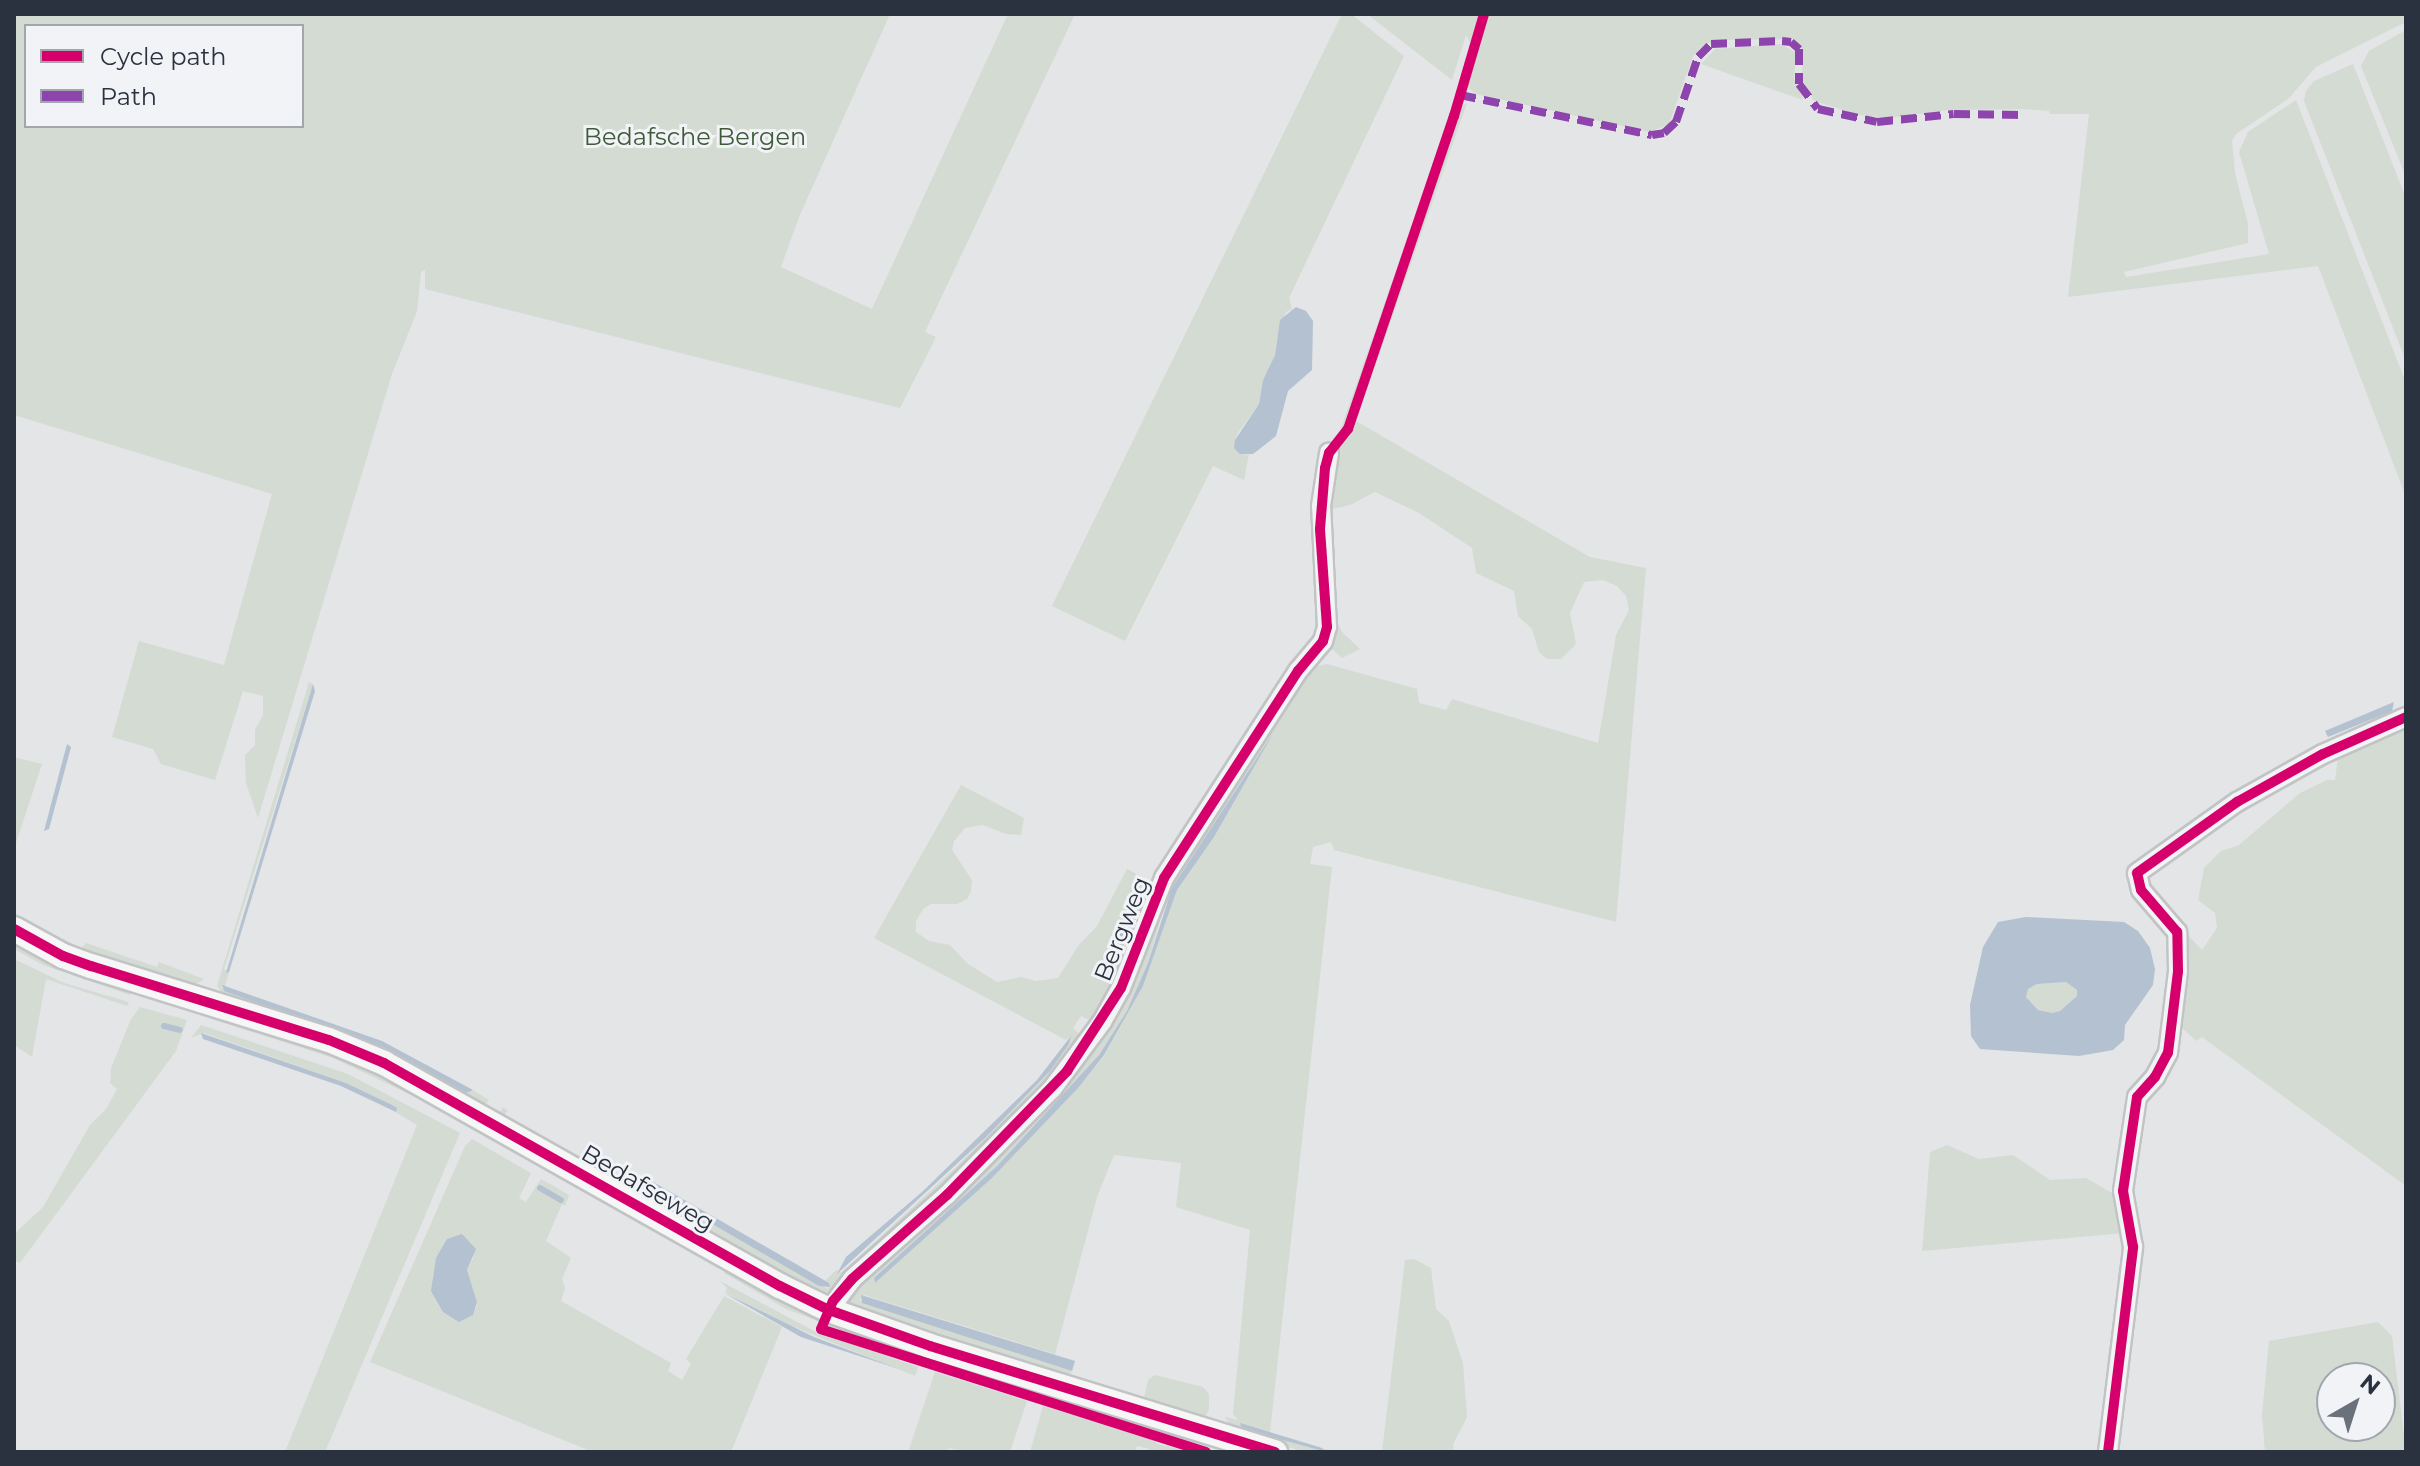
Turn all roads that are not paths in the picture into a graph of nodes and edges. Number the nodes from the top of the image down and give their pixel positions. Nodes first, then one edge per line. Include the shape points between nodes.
1 (1329, 453) dead end
2 (2406, 717) edge
3 (14, 929) edge
4 (829, 1310) junction
5 (1275, 1452) edge
6 (2108, 1452) edge

1 - 4 street, Bergweg via 1321,506 1327,627 1323,641 1298,671 1164,878 1121,988 1102,1022 1052,1089 947,1195 852,1279
2 - 6 street via 2323,754 2237,802 2137,873 2141,890 2177,932 2178,971 2168,1053 2137,1097 2132,1128 2123,1191 2133,1247
3 - 4 street, Bedafseweg via 91,966 370,1056
4 - 5 street, Bedafseweg

